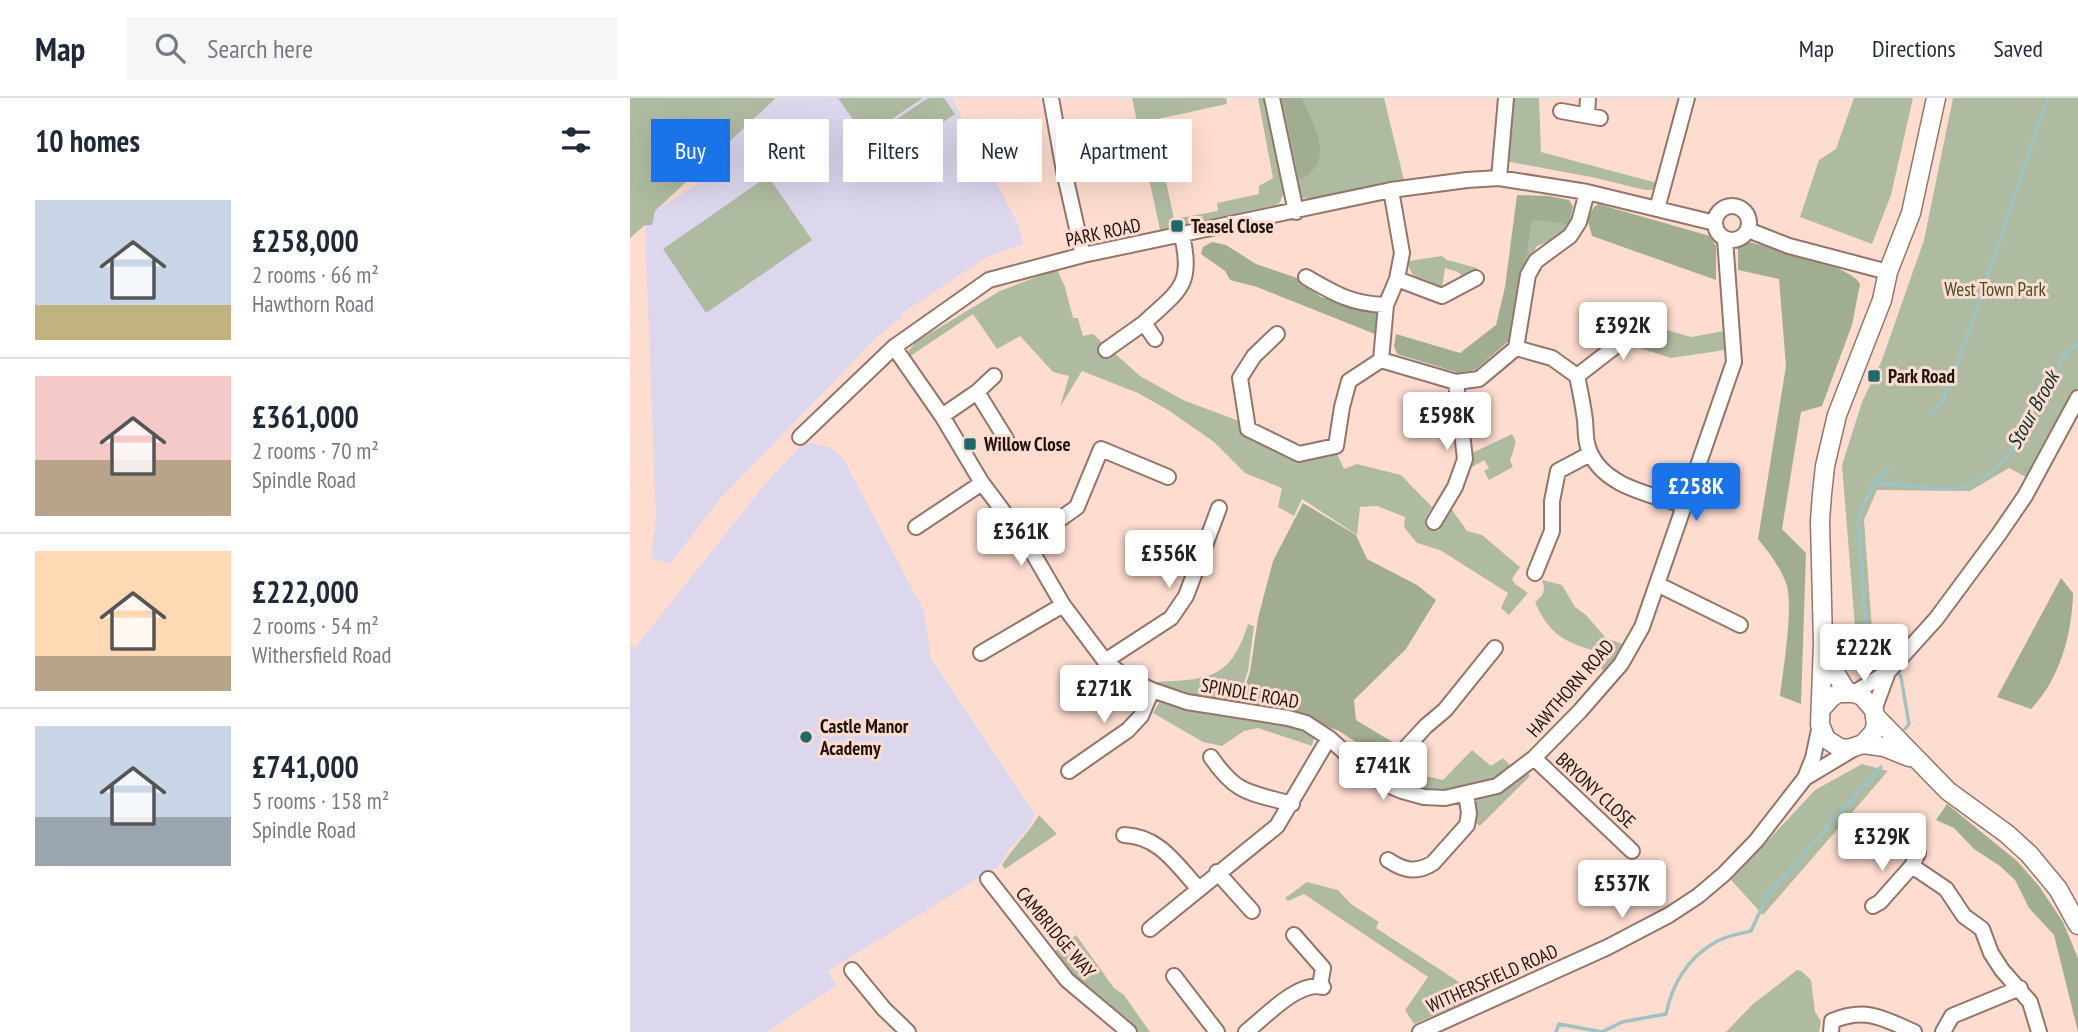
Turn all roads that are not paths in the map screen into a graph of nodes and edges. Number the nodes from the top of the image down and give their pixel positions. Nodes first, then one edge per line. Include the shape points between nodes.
1 (1051, 98) edge
2 (1272, 98) edge
3 (1506, 98) edge
4 (1588, 98) edge
5 (1687, 98) edge
6 (1936, 98) edge
7 (1561, 111) dead end
8 (1499, 178) junction
9 (1391, 190) junction
10 (1587, 192) junction
11 (1657, 209) junction
12 (1296, 212) junction
13 (1715, 223) junction
14 (1748, 230) junction
15 (1182, 236) junction
16 (1726, 239) junction
17 (1083, 255) junction
18 (1888, 272) junction
19 (1306, 277) dead end
20 (1476, 278) dead end
21 (1397, 279) junction
22 (1386, 306) junction
23 (1630, 320) dead end
24 (1144, 323) junction
25 (1278, 334) dead end
26 (1156, 339) dead end
27 (894, 347) junction
28 (1516, 348) junction
29 (1106, 350) dead end
30 (1381, 360) junction
31 (994, 376) dead end
32 (1577, 376) junction
33 (1456, 382) junction
34 (977, 392) junction
35 (2078, 398) edge
36 (942, 416) junction
37 (800, 437) dead end
38 (1006, 439) dead end
39 (1590, 454) junction
40 (1168, 477) dead end
41 (982, 483) junction
42 (1684, 505) junction
43 (1219, 508) dead end
44 (1434, 522) dead end
45 (916, 527) dead end
46 (1027, 544) junction
47 (1535, 573) dead end
48 (1657, 584) junction
49 (1063, 605) junction
50 (1740, 625) dead end
51 (1823, 643) junction
52 (1495, 648) dead end
53 (981, 653) dead end
54 (1105, 661) junction
55 (1893, 667) junction
56 (1152, 690) junction
57 (1850, 692) junction
58 (1875, 713) junction
59 (1821, 717) junction
60 (1329, 738) junction
61 (1859, 746) junction
62 (1210, 757) dead end
63 (1534, 758) junction
64 (1915, 760) junction
65 (1069, 771) dead end
66 (1805, 778) junction
67 (1381, 782) junction
68 (1466, 794) junction
69 (1292, 804) junction
70 (1123, 836) dead end
71 (1632, 851) dead end
72 (1388, 860) dead end
73 (1217, 872) junction
74 (988, 879) dead end
75 (1198, 888) junction
76 (1873, 906) dead end
77 (1252, 911) dead end
78 (2078, 925) edge
79 (1150, 929) dead end
80 (1294, 935) dead end
81 (853, 969) dead end
82 (1174, 976) dead end
83 (2021, 988) junction
84 (908, 1032) edge
85 (1129, 1032) edge
86 (1217, 1032) edge
87 (1246, 1032) edge
88 (1420, 1032) edge
89 (1831, 1032) edge
90 (1914, 1032) edge
91 (1943, 1032) edge
92 (2039, 1032) edge

1 - 17 street
2 - 12 street
3 - 8 street
4 - 7 street via 1593,116
5 - 11 street
6 - 18 main road via 1910,213
8 - 9 street, PARK ROAD
8 - 10 street, PARK ROAD
9 - 12 street, PARK ROAD
9 - 21 street via 1402,253
10 - 11 street, PARK ROAD
10 - 28 street via 1570,236 1536,261 1528,275
11 - 13 street, PARK ROAD
12 - 15 street, PARK ROAD
13 - 14 street via 1723,208 1734,206 1746,214
13 - 16 street
14 - 16 street via 1739,239
14 - 18 street via 1789,246
15 - 17 street, PARK ROAD
15 - 24 street via 1187,261 1184,281
16 - 42 street, HAWTHORN ROAD via 1734,362
17 - 27 street, PARK ROAD via 989,280
18 - 51 main road via 1825,466 1819,521
19 - 22 street via 1338,296
20 - 21 street via 1442,296
21 - 22 street
22 - 30 street
23 - 32 street via 1621,342
24 - 26 street
24 - 29 street
25 - 30 street via 1254,356 1240,378 1248,429 1299,454 1336,446 1349,381
27 - 36 street, SPINDLE ROAD
27 - 37 street, PARK ROAD
28 - 32 street via 1552,358
28 - 33 street via 1479,379
30 - 33 street
31 - 34 street
32 - 39 street
33 - 44 street via 1465,459
34 - 36 street
34 - 38 street
35 - 55 street via 2042,467 1999,534
36 - 41 street, SPINDLE ROAD
39 - 42 street via 1619,484
39 - 47 street via 1558,471 1552,531
40 - 46 street via 1101,449 1077,507
41 - 45 street
41 - 46 street, SPINDLE ROAD
42 - 48 street, HAWTHORN ROAD
43 - 54 street via 1186,596 1171,618
46 - 49 street, SPINDLE ROAD
48 - 50 street
48 - 63 street, HAWTHORN ROAD via 1642,627 1621,664
49 - 53 street
49 - 54 street, SPINDLE ROAD
51 - 57 main road via 1834,671
51 - 59 main road
52 - 67 street via 1445,710 1389,766
54 - 56 street, SPINDLE ROAD
55 - 57 street
55 - 58 street
56 - 60 street, SPINDLE ROAD via 1187,702 1306,723
56 - 65 street via 1141,716 1128,730
57 - 58 main road via 1862,696
57 - 59 main road via 1832,697
58 - 61 main road via 1873,733
58 - 64 main road
59 - 61 main road via 1822,733 1832,745
59 - 66 street, WITHERSFIELD ROAD
60 - 67 street, SPINDLE ROAD
60 - 69 street
61 - 64 main road via 1884,747
61 - 66 street, WITHERSFIELD ROAD
62 - 69 street via 1238,789
63 - 68 street, SPINDLE ROAD via 1497,786
63 - 71 street, BRYONY CLOSE
64 - 78 main road via 2029,854 2058,889
66 - 88 street, WITHERSFIELD ROAD via 1756,841 1698,896 1608,947
67 - 68 street, SPINDLE ROAD via 1424,797
68 - 72 street via 1467,825 1433,863 1409,871
69 - 73 street via 1266,837
70 - 75 street via 1156,843
73 - 75 street
73 - 77 street
74 - 85 street, CAMBRIDGE WAY via 1068,980
75 - 79 street
76 - 83 street via 1915,860 1947,889 1964,916 1982,929 2002,970
80 - 87 street via 1323,968 1321,986 1294,993
81 - 84 street
82 - 86 street
83 - 91 street via 1952,1016
83 - 92 street
89 - 90 street via 1832,1021 1864,1013

